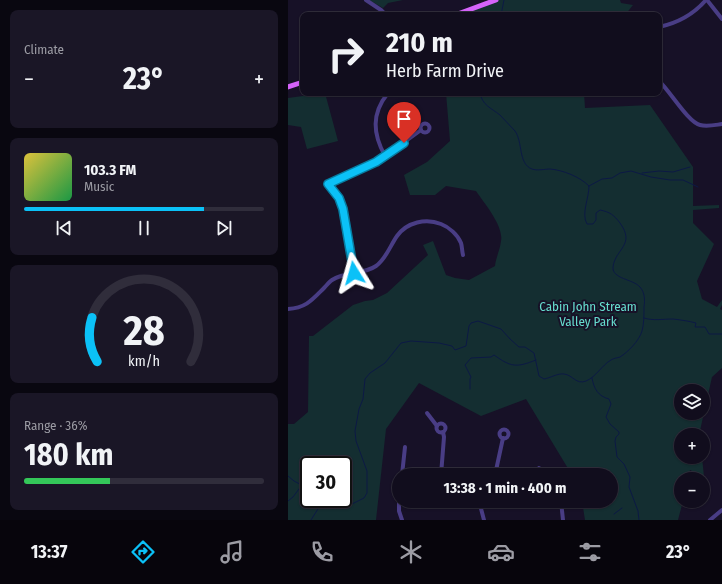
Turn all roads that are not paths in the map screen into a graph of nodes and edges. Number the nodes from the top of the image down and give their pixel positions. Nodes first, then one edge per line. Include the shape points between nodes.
1 (366, 0) edge
2 (496, 0) edge
3 (706, 0) edge
4 (383, 12) edge
5 (462, 12) edge
6 (722, 19) edge
7 (662, 26) edge
8 (300, 83) edge
9 (662, 84) edge
10 (288, 87) edge
11 (386, 96) edge
12 (722, 124) edge
13 (421, 130) dead end
14 (385, 156) junction
15 (463, 255) dead end
16 (354, 273) junction
17 (288, 309) edge
18 (427, 413) dead end
19 (437, 426) junction
20 (443, 432) junction
21 (503, 438) dead end
22 (405, 447) dead end
23 (403, 468) edge
24 (442, 468) edge
25 (497, 468) edge
26 (399, 508) edge
27 (481, 508) edge
28 (562, 508) edge
29 (722, 510) edge
30 (402, 520) edge
31 (484, 520) edge
32 (564, 520) edge
33 (710, 520) edge

1 - 4 street
2 - 5 main road
3 - 6 street
3 - 7 street via 686,18
8 - 10 main road
9 - 12 street via 696,124
11 - 14 street via 376,122 379,144
13 - 14 street
14 - 16 street via 328,184 339,198 343,209
15 - 16 street via 461,242 453,232 443,225 420,222 401,231 378,264 366,271
16 - 17 street via 332,280 308,304
18 - 19 street
19 - 20 street via 438,431
19 - 20 street via 444,425
20 - 24 street
21 - 25 street
22 - 23 street
26 - 30 street
27 - 31 street
28 - 32 street
29 - 33 street

